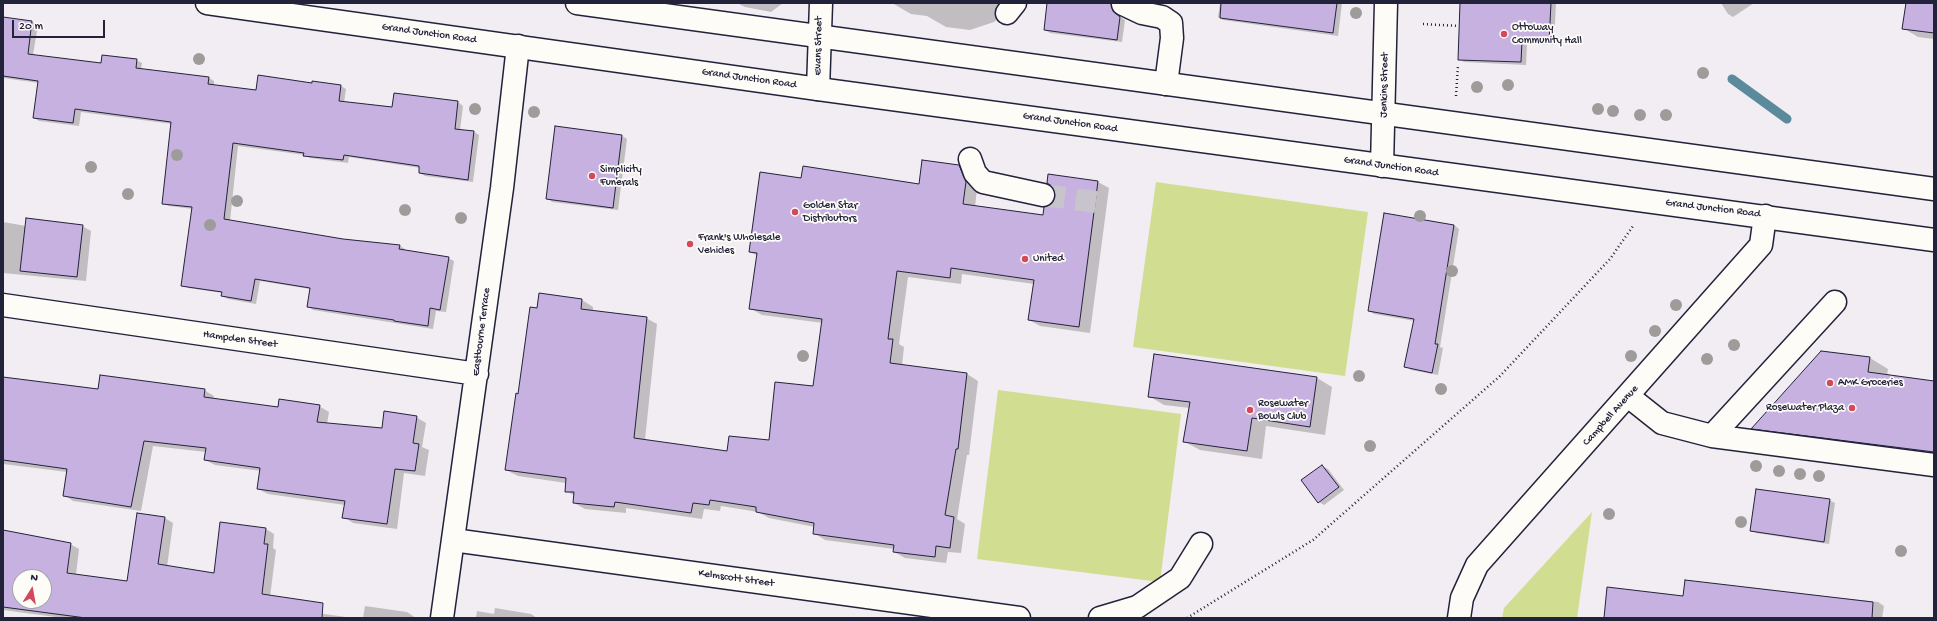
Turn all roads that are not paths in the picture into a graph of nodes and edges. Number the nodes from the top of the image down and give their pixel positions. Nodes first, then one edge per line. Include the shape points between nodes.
1 (207, 3) edge
2 (577, 3) edge
3 (821, 3) edge
4 (1386, 3) edge
5 (1136, 7) edge
6 (821, 37) junction
7 (518, 46) junction
8 (1166, 84) junction
9 (818, 89) junction
10 (1385, 113) junction
11 (970, 158) dead end
12 (1382, 166) junction
13 (1934, 189) edge
14 (1043, 195) tunnel mouth
15 (1765, 216) junction
16 (1934, 240) edge
17 (1835, 302) dead end
18 (3, 305) edge
19 (477, 374) junction
20 (1628, 396) junction
21 (1712, 436) junction
22 (1934, 465) edge
23 (453, 540) junction
24 (1201, 544) dead end
25 (442, 618) edge
26 (1019, 618) edge
27 (1100, 618) edge
28 (1459, 618) edge

1 - 7 main road, Grand Junction Road
2 - 6 main road
3 - 6 main road, Evans Street
4 - 10 main road, Jenkins Street
5 - 8 main road via 1171,23 1172,38
6 - 8 main road
6 - 9 main road, Evans Street
7 - 9 main road, Grand Junction Road
7 - 19 main road, Eastbourne Terrace
8 - 10 main road
9 - 12 main road, Grand Junction Road
10 - 12 main road, Jenkins Street
10 - 13 main road
11 - 14 main road via 975,173 983,182
12 - 15 main road, Grand Junction Road
15 - 16 main road, Grand Junction Road
15 - 20 main road, Campbell Avenue via 1761,245
17 - 21 main road
18 - 19 main road, Hampden Street
19 - 23 main road, Eastbourne Terrace
20 - 21 main road via 1662,423
20 - 28 main road, Campbell Avenue via 1477,565 1462,598
21 - 22 main road
23 - 25 main road, Eastbourne Terrace
23 - 26 main road, Kelmscott Street
24 - 27 main road via 1180,578 1137,607

